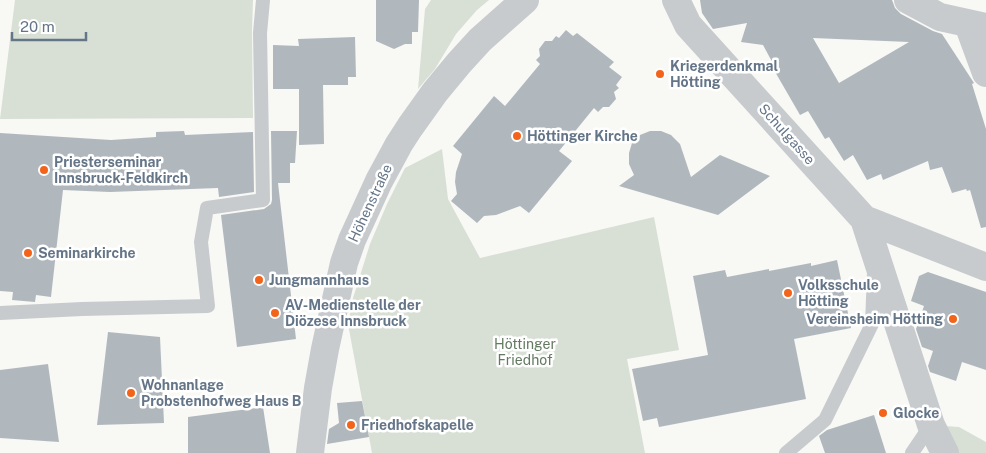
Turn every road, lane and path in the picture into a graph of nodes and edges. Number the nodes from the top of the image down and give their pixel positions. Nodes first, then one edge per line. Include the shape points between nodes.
1 (263, 0) edge
2 (525, 0) edge
3 (676, 0) edge
4 (908, 0) edge
5 (977, 25) edge
6 (986, 73) edge
7 (864, 218) junction
8 (875, 250) junction
9 (986, 267) edge
10 (0, 313) edge
11 (931, 425) junction
12 (310, 453) edge
13 (786, 453) edge
14 (912, 453) edge
15 (945, 453) edge

1 - 10 lane via 260,33 264,200 207,208 201,242 208,306
2 - 12 street, Höhenstraße via 458,63 406,132 379,181 344,263 318,388
3 - 7 street, Schulgasse via 688,25
4 - 5 street via 940,17
5 - 6 street
7 - 8 street, Schulgasse
7 - 9 street, Schulgasse
8 - 11 street, Schulgasse
8 - 13 lane via 872,324 825,420
11 - 14 lane
11 - 15 street, Schulgasse

